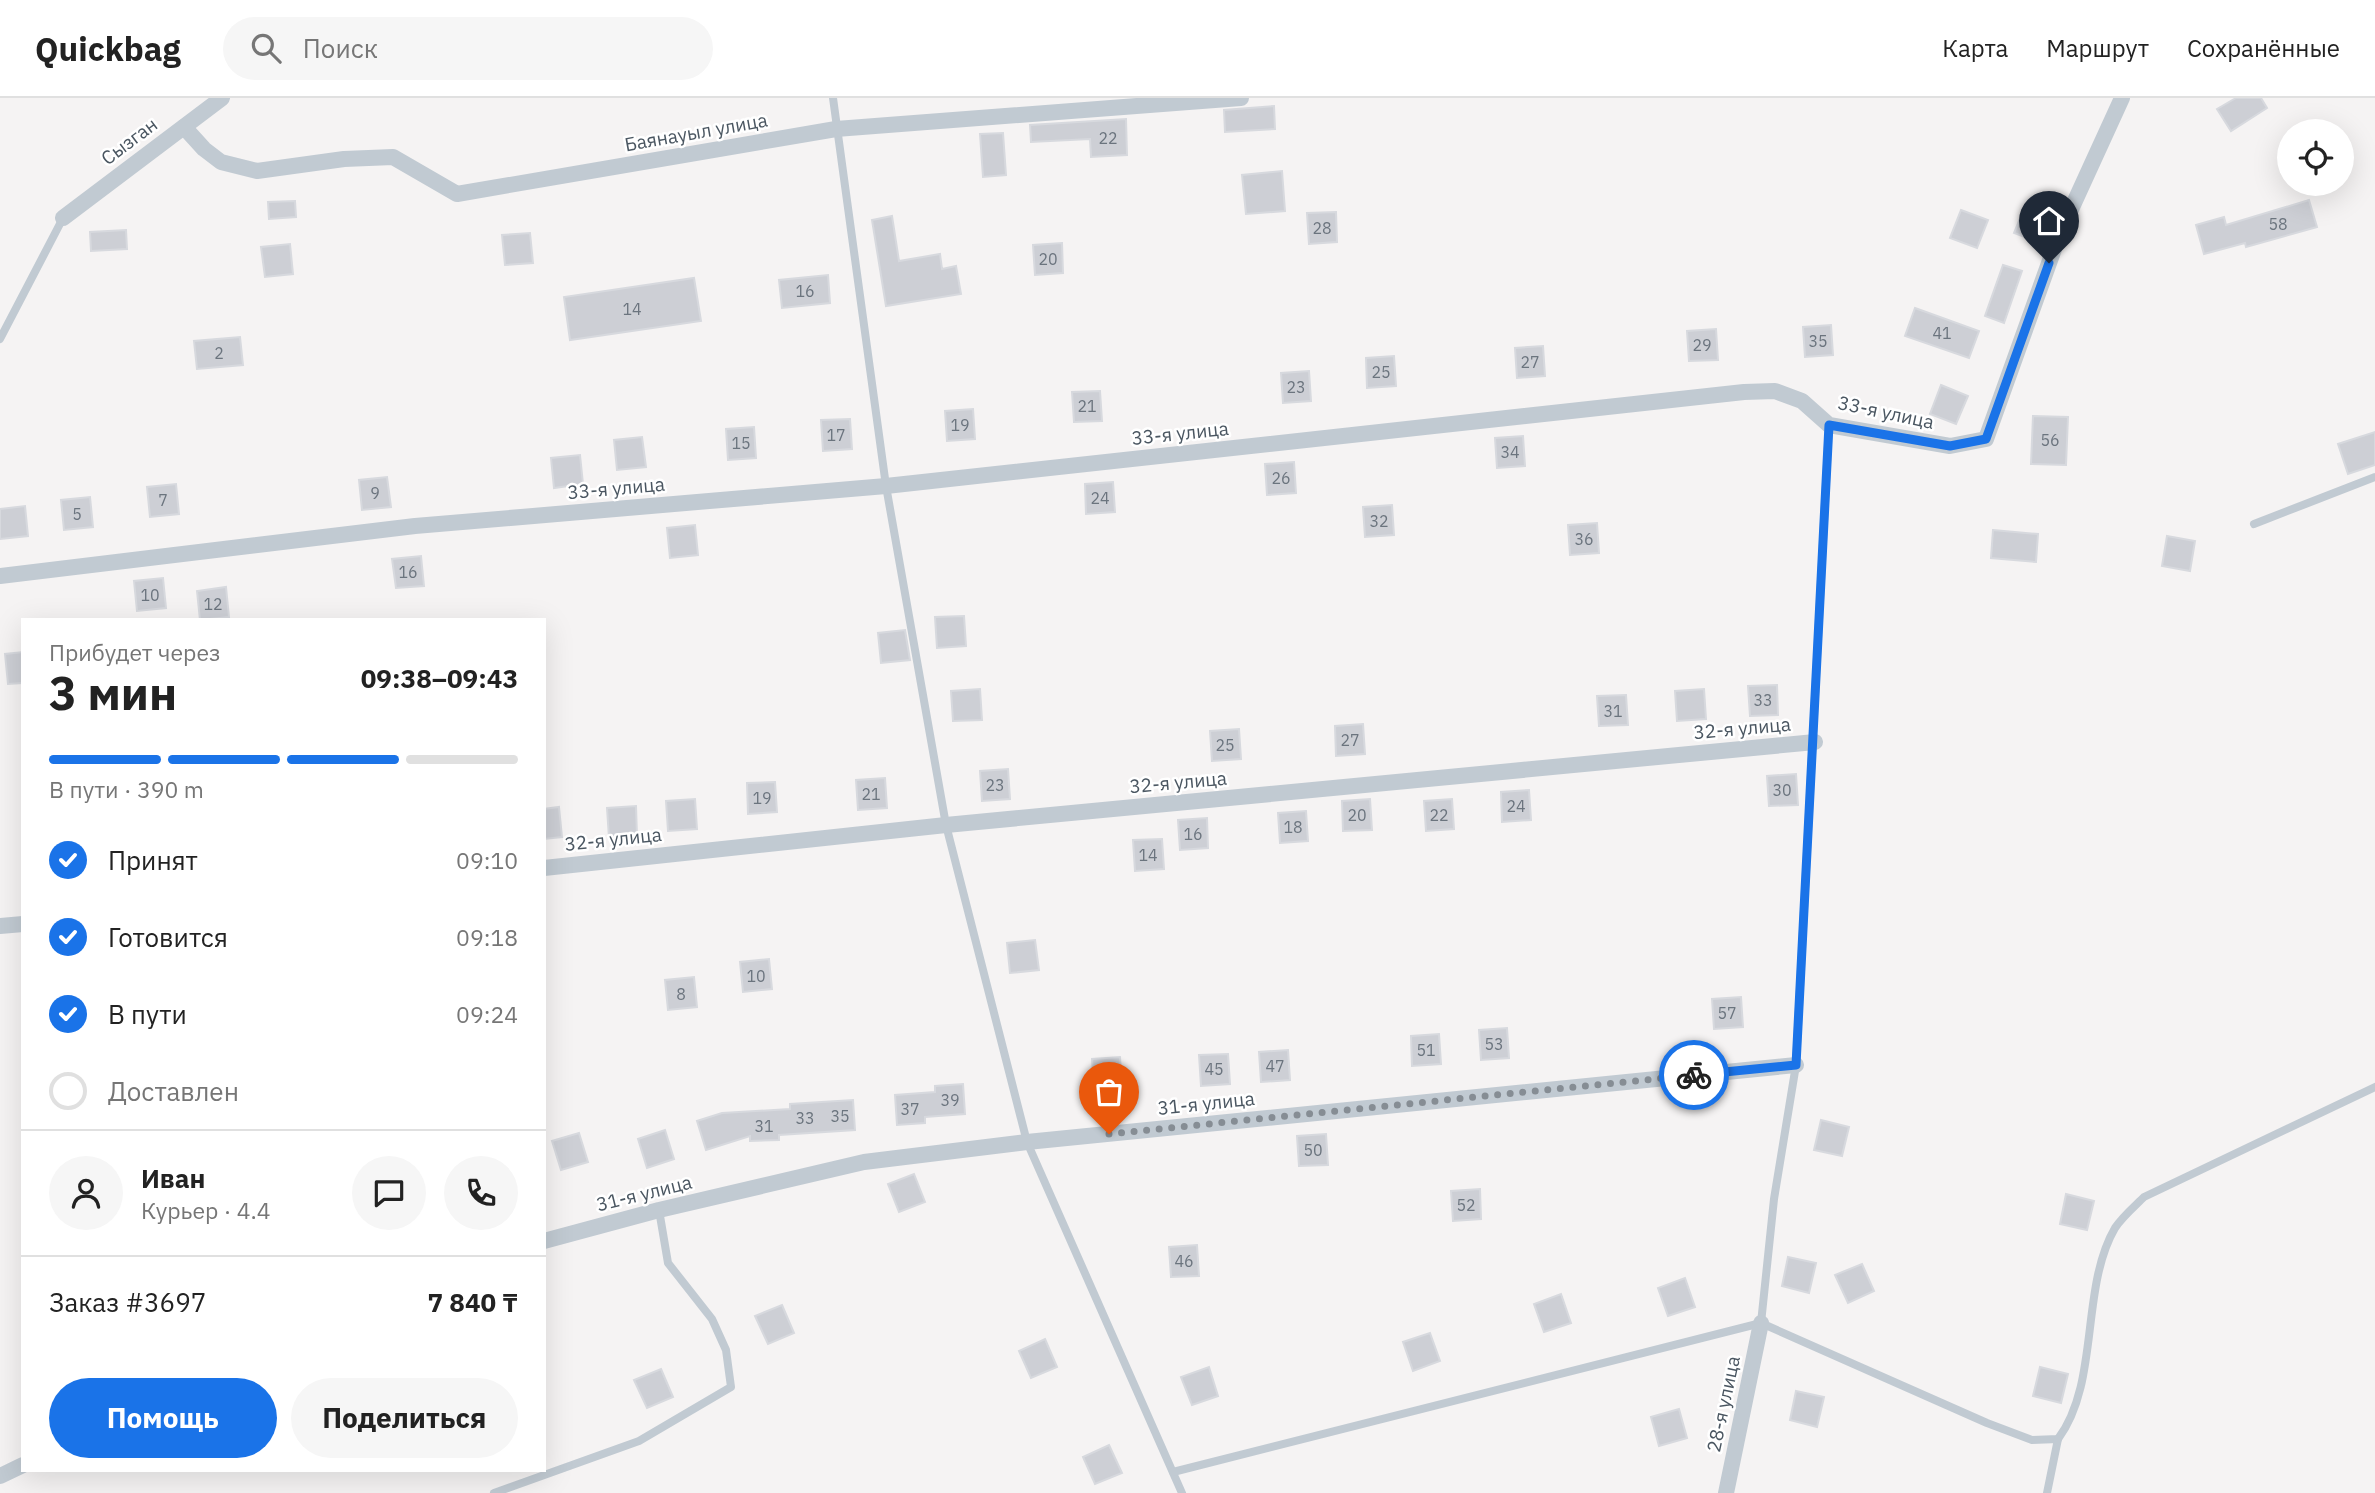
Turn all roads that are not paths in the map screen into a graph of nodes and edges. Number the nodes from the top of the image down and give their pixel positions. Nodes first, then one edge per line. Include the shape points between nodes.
1 (222, 98) edge
2 (833, 98) edge
3 (1241, 98) edge
4 (2122, 98) edge
5 (184, 127) junction
6 (836, 129) junction
7 (62, 218) joint
8 (0, 339) edge
9 (1829, 425) junction
10 (2375, 477) edge
11 (886, 486) junction
12 (2254, 524) dead end
13 (0, 576) edge
14 (1815, 742) junction
15 (946, 825) junction
16 (546, 868) edge
17 (21, 924) edge
18 (0, 926) edge
19 (1796, 1065) junction
20 (2375, 1087) edge
21 (1027, 1142) junction
22 (659, 1210) junction
23 (546, 1240) edge
24 (1761, 1323) junction
25 (2058, 1439) junction
26 (21, 1466) edge
27 (1173, 1472) junction
28 (0, 1476) edge
29 (494, 1493) edge
30 (1182, 1493) edge
31 (1726, 1493) edge
32 (2047, 1493) edge

1 - 5 street, Сызган
2 - 6 lane
3 - 6 street, Баянауыл улица
4 - 9 street, 33-я улица via 2058,238 1986,439 1950,446
5 - 6 street, Баянауыл улица via 221,162 257,171 393,157 457,194
5 - 7 street, Сызган
6 - 11 lane
7 - 8 lane
9 - 11 street, 33-я улица via 1802,401 1774,391 1744,392
9 - 14 lane
10 - 12 lane
11 - 13 street, 33-я улица via 415,526
11 - 15 lane
14 - 15 street, 32-я улица
14 - 19 lane
15 - 16 street, 32-я улица
15 - 21 lane
17 - 18 street
19 - 21 street, 31-я улица
19 - 24 lane via 1774,1199
20 - 25 lane via 2144,1197 2115,1227 2103,1261 2077,1400
21 - 22 street, 31-я улица via 864,1162
21 - 27 lane
22 - 23 street, 31-я улица
22 - 29 lane via 668,1263 712,1319 726,1350 731,1387 639,1441
24 - 25 lane via 1987,1423 2032,1440
24 - 27 lane
24 - 31 street, 28-я улица
25 - 32 lane
26 - 28 street
27 - 30 lane

